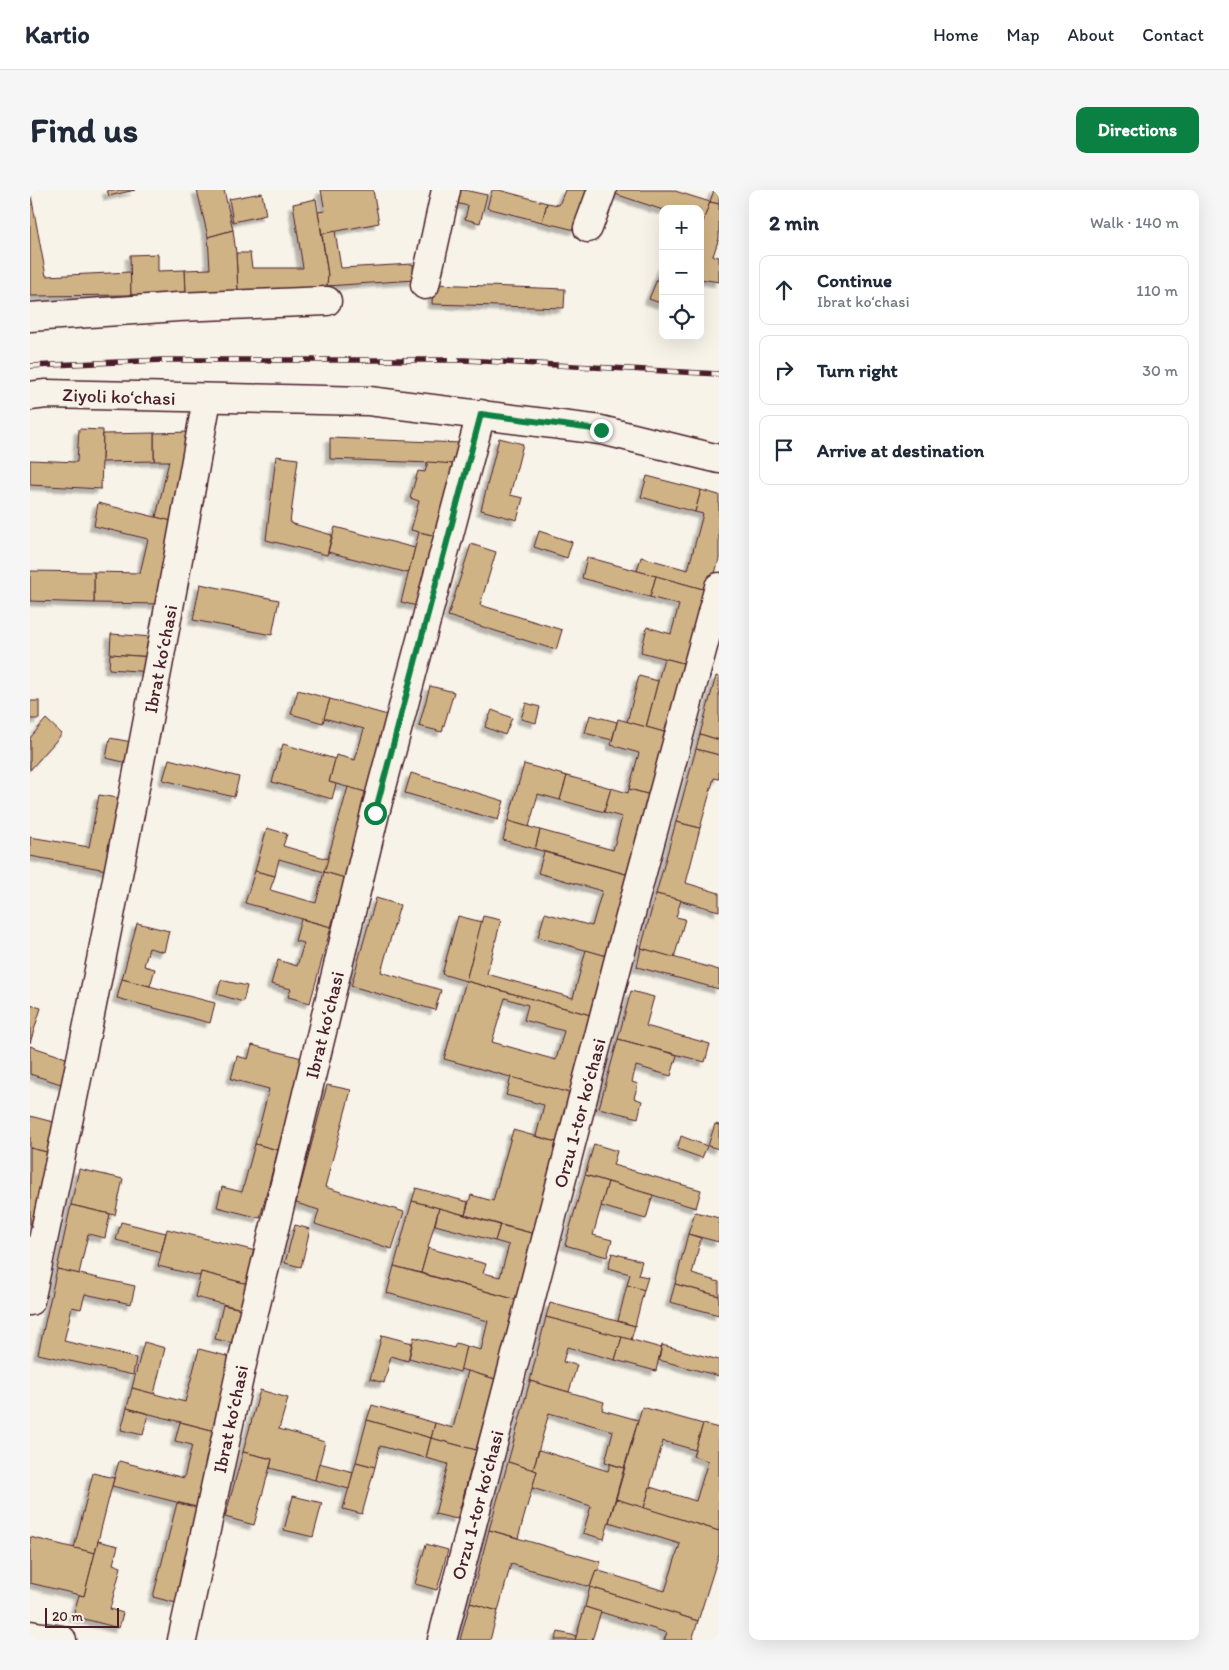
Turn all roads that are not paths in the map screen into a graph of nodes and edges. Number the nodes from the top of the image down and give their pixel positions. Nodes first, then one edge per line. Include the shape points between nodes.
1 (446, 190) edge
2 (602, 190) edge
3 (588, 228) dead end
4 (424, 285) dead end
5 (327, 300) dead end
6 (30, 318) edge
7 (30, 396) edge
8 (207, 399) junction
9 (481, 414) junction
10 (719, 459) edge
11 (719, 587) edge
12 (30, 1301) edge
13 (30, 1635) edge
14 (62, 1640) edge
15 (182, 1640) edge
16 (442, 1640) edge

1 - 4 street
2 - 3 street
5 - 6 street
7 - 8 street, Ziyoli koʻchasi
8 - 9 street, Ziyoli koʻchasi via 369,401
8 - 12 street, Ibrat koʻchasi via 171,603
9 - 10 street, Ziyoli koʻchasi via 601,430
9 - 15 street, Ibrat koʻchasi via 368,842 247,1341
11 - 16 street, Orzu 1-tor koʻchasi
13 - 14 street

